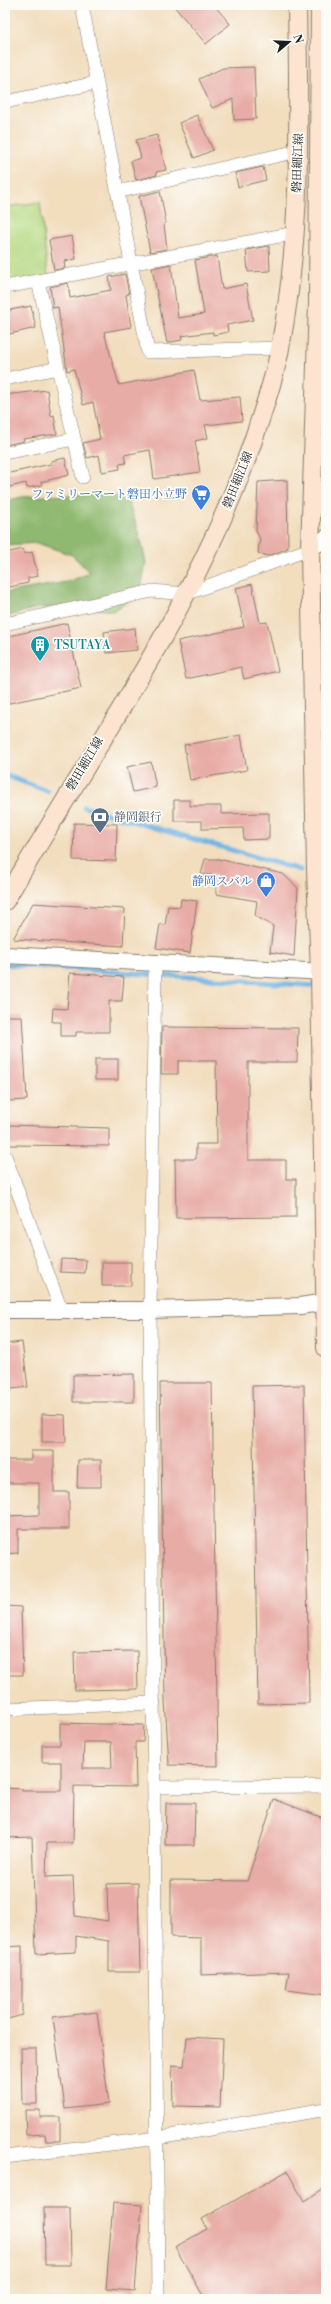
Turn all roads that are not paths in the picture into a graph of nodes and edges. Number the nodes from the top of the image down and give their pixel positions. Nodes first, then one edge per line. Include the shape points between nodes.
1 (82, 5) edge
2 (297, 5) edge
3 (320, 5) edge
4 (326, 19) edge
5 (96, 84) junction
6 (320, 93) junction
7 (5, 102) edge
8 (298, 150) junction
9 (323, 162) edge
10 (117, 192) junction
11 (296, 233) junction
12 (131, 263) junction
13 (38, 281) junction
14 (5, 287) edge
15 (280, 348) junction
16 (58, 368) junction
17 (5, 379) edge
18 (74, 439) junction
19 (5, 453) edge
20 (83, 477) dead end
21 (326, 538) edge
22 (310, 549) junction
23 (186, 594) junction
24 (5, 624) edge
25 (5, 901) edge
26 (5, 955) edge
27 (155, 964) junction
28 (323, 972) edge
29 (5, 1156) edge
30 (325, 1303) edge
31 (5, 1310) edge
32 (61, 1310) junction
33 (150, 1310) junction
34 (326, 1348) edge
35 (154, 1703) junction
36 (5, 1709) edge
37 (154, 1786) junction
38 (326, 1786) edge
39 (326, 2109) edge
40 (158, 2138) junction
41 (5, 2157) edge
42 (158, 2299) edge

1 - 5 street
2 - 8 main road, 磐田細江線
3 - 6 main road
4 - 6 main road
5 - 7 street
5 - 10 street
6 - 9 main road
8 - 10 street
8 - 11 main road, 磐田細江線
9 - 22 main road
10 - 12 street
11 - 12 street
11 - 15 main road, 磐田細江線
12 - 13 street
12 - 15 street via 148,352
13 - 14 street
13 - 16 street
15 - 23 main road, 磐田細江線 via 271,388 241,478
16 - 17 street
16 - 18 street
18 - 19 street
18 - 20 street
21 - 22 street
22 - 23 street
22 - 28 main road via 316,863
23 - 24 street via 152,591
23 - 25 main road, 磐田細江線
26 - 27 street
27 - 28 street
27 - 33 street
28 - 30 main road
29 - 32 street
30 - 33 street
30 - 34 main road
31 - 32 street
32 - 33 street
33 - 35 street
35 - 36 street
35 - 37 street
37 - 38 street
37 - 40 street
39 - 40 street
40 - 41 street
40 - 42 street

